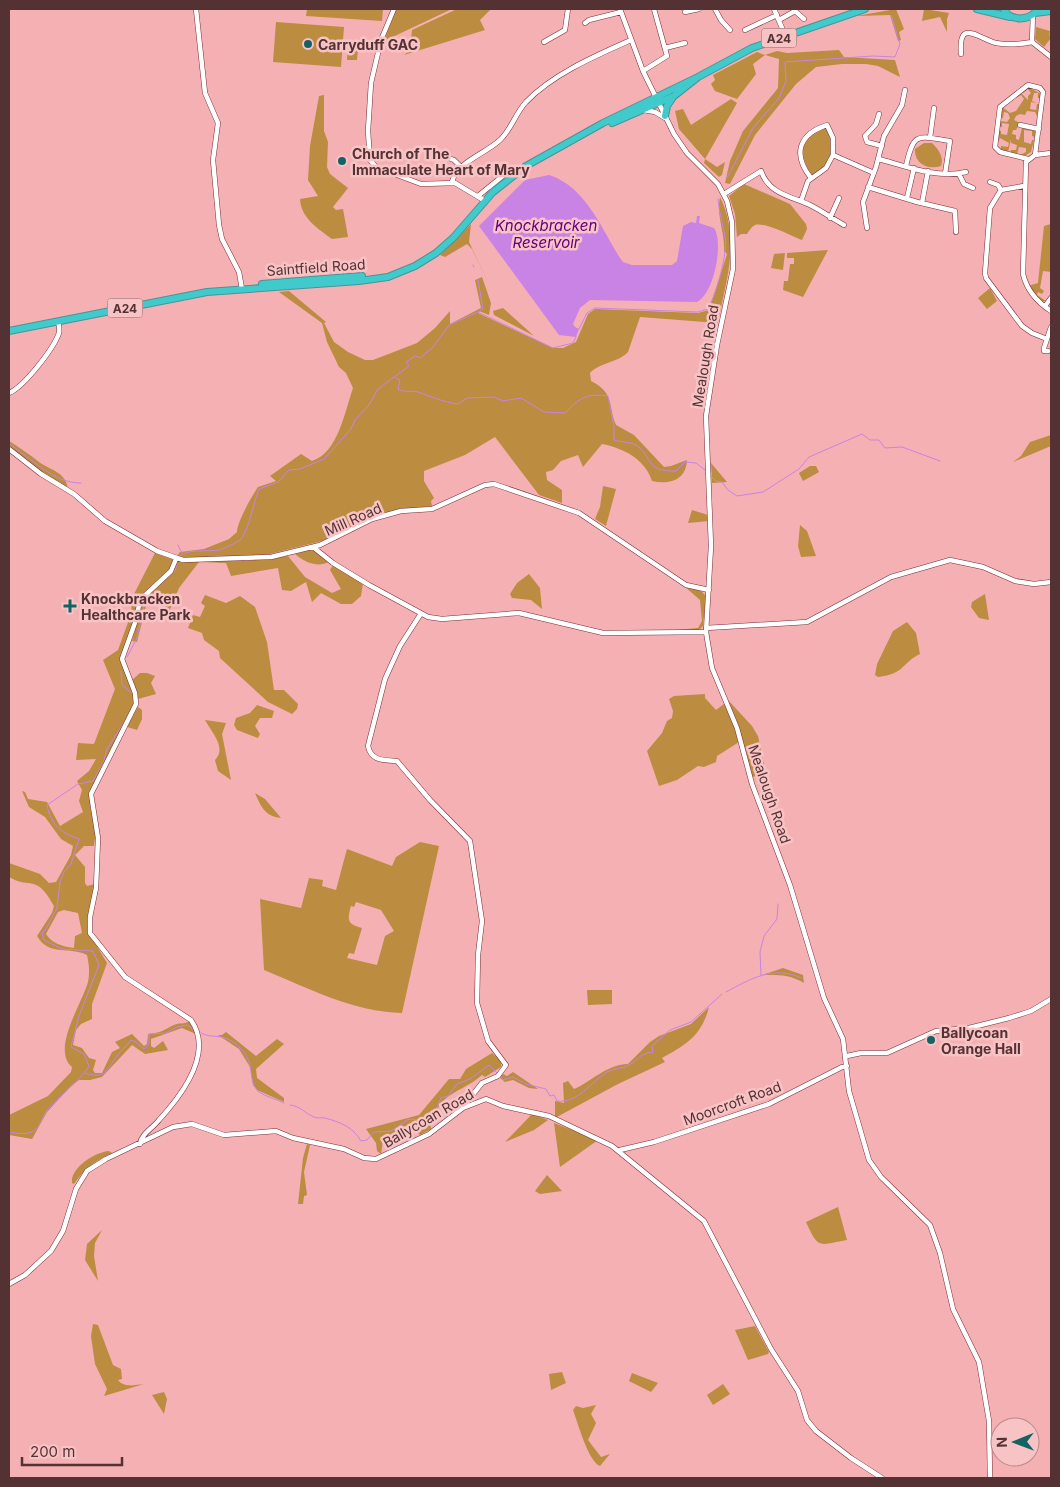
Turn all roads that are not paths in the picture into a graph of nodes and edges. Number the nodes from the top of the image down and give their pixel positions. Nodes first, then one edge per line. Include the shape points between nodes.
1 (196, 9) edge
2 (394, 9) edge
3 (568, 9) edge
4 (654, 9) edge
5 (700, 9) edge
6 (715, 9) edge
7 (774, 9) edge
8 (865, 9) edge
9 (977, 9) edge
10 (1004, 9) edge
11 (620, 10) edge
12 (685, 12) dead end
13 (1035, 12) edge
14 (1051, 12) edge
15 (1011, 17) junction
16 (778, 18) junction
17 (1018, 18) junction
18 (804, 19) dead end
19 (585, 23) dead end
20 (1032, 28) junction
21 (730, 30) dead end
22 (745, 30) dead end
23 (785, 36) junction
24 (631, 40) junction
25 (544, 42) dead end
26 (1032, 42) junction
27 (685, 43) dead end
28 (665, 48) junction
29 (961, 54) dead end
30 (1051, 57) edge
31 (643, 71) junction
32 (698, 78) junction
33 (686, 88) junction
34 (905, 90) dead end
35 (674, 96) junction
36 (657, 100) junction
37 (934, 108) dead end
38 (644, 110) junction
39 (880, 114) dead end
40 (665, 117) junction
41 (1020, 125) dead end
42 (597, 128) junction
43 (1039, 129) junction
44 (930, 138) junction
45 (882, 146) junction
46 (435, 153) dead end
47 (1051, 153) edge
48 (833, 155) junction
49 (1035, 155) junction
50 (878, 159) junction
51 (1028, 159) junction
52 (906, 166) junction
53 (461, 167) junction
54 (914, 168) junction
55 (928, 171) junction
56 (966, 172) dead end
57 (874, 173) junction
58 (514, 174) junction
59 (946, 174) junction
60 (959, 174) junction
61 (811, 178) junction
62 (452, 182) junction
63 (990, 182) dead end
64 (1024, 186) junction
65 (868, 187) junction
66 (973, 188) dead end
67 (1001, 190) junction
68 (724, 194) junction
69 (478, 196) junction
70 (840, 198) dead end
71 (907, 198) junction
72 (485, 201) junction
73 (801, 201) junction
74 (922, 204) junction
75 (830, 218) junction
76 (844, 225) dead end
77 (866, 228) dead end
78 (956, 232) dead end
79 (392, 274) junction
80 (282, 282) junction
81 (325, 284) junction
82 (242, 288) junction
83 (1051, 298) edge
84 (1045, 306) junction
85 (1051, 311) edge
86 (58, 321) junction
87 (1051, 327) edge
88 (9, 331) edge
89 (1047, 338) junction
90 (1048, 351) dead end
91 (9, 393) edge
92 (9, 449) edge
93 (313, 547) junction
94 (176, 559) junction
95 (1051, 582) edge
96 (709, 590) junction
97 (420, 614) junction
98 (706, 630) junction
99 (1051, 999) edge
100 (847, 1056) junction
101 (847, 1066) junction
102 (463, 1108) junction
103 (140, 1144) junction
104 (620, 1150) junction
105 (9, 1284) edge
106 (882, 1478) edge
107 (990, 1478) edge

1 - 82 street via 204,88 218,123 213,160 219,225 239,272
2 - 62 street via 381,40 371,83 370,160 376,167 421,184
3 - 25 street via 565,30
4 - 28 street
5 - 12 street
6 - 21 street
7 - 16 street
8 - 23 highway, Saintfield Road / A24
9 - 15 highway
10 - 15 highway
11 - 19 street
11 - 24 street, Mealough Road
13 - 14 highway
13 - 17 highway
13 - 20 street
15 - 17 highway
16 - 18 street via 795,11
16 - 22 street
16 - 23 street
17 - 20 street via 1028,22
20 - 26 street
23 - 32 highway, Saintfield Road / A24 via 747,51
24 - 31 street, Mealough Road
24 - 53 street via 578,66 532,97 521,108 504,136
26 - 29 street via 996,43 976,33 964,35 960,43 963,48
26 - 30 street
27 - 28 street
28 - 31 street via 666,58
31 - 36 street, Mealough Road
32 - 33 highway, Saintfield Road / A24
32 - 36 highway, Saintfield Road / A24
33 - 35 highway, Saintfield Road / A24
33 - 36 highway
34 - 45 street via 902,105 887,129
35 - 36 highway, Saintfield Road / A24
35 - 40 highway
36 - 38 highway, Saintfield Road / A24
36 - 40 street, Mealough Road
36 - 42 highway, Saintfield Road / A24
37 - 44 street
38 - 40 street
38 - 42 highway, Saintfield Road / A24
39 - 45 street via 865,136 867,142
40 - 68 street, Mealough Road via 681,145
41 - 43 street
42 - 58 highway, Saintfield Road / A24
43 - 49 street
43 - 51 street via 1043,92 1028,84 1000,108 995,147 1000,152
44 - 52 street via 915,140
44 - 59 street via 950,141
45 - 50 street
46 - 53 street via 454,160
47 - 49 street
48 - 57 street
48 - 61 street via 826,168
48 - 61 street via 833,138 827,125 811,132 802,144 802,164
49 - 51 street
50 - 52 street
50 - 57 street
51 - 64 street
52 - 54 street
53 - 62 street
54 - 55 street
54 - 71 street
55 - 59 street
55 - 74 street
56 - 60 street
57 - 65 street
58 - 69 street, Saintfield Road via 508,171
58 - 72 highway, Saintfield Road / A24
59 - 60 street
60 - 66 street via 964,184
61 - 73 street
62 - 69 street
63 - 67 street
64 - 67 street
64 - 84 street via 1023,274 1025,284 1037,302
65 - 71 street
65 - 77 street via 863,202
67 - 89 street via 990,208 986,278 1022,326 1032,334
68 - 73 street via 761,171 776,192
68 - 96 street, Mealough Road via 731,214 734,259 707,405
69 - 72 street
70 - 75 street
71 - 74 street
72 - 79 highway, Saintfield Road / A24 via 436,253 415,266
73 - 75 street
74 - 78 street via 955,211
75 - 76 street
79 - 80 highway, Saintfield Road / A24
79 - 81 highway, Saintfield Road / A24
80 - 81 highway
80 - 82 highway, Saintfield Road / A24
81 - 82 highway, Saintfield Road / A24
82 - 86 highway, Saintfield Road / A24
83 - 84 street
84 - 85 street
86 - 88 highway, Saintfield Road / A24
86 - 91 street via 58,334 26,382
87 - 89 street
89 - 90 street via 1044,351
92 - 94 street, Mill Road via 74,494 105,521
93 - 94 street, Mill Road via 263,558
93 - 96 street, Mill Road via 334,540 372,519 408,510 432,509 494,484 580,513 686,585
93 - 97 street
94 - 103 street via 172,570 140,600 135,626 122,659 135,692 136,704 91,794 98,845 90,933 125,977 191,1020 200,1046 186,1085 164,1115 143,1135
95 - 98 street via 1015,581 983,567 950,560 891,577 807,622
96 - 98 street, Mealough Road
97 - 98 street via 442,619 519,613 603,633
97 - 102 street via 385,679 369,749 376,759 397,761 470,841 482,921 477,1003 488,1041 506,1068 500,1075 482,1083
98 - 100 street, Mealough Road via 712,668 737,728 752,784 790,884 819,982
99 - 100 street via 1031,1011 1009,1018 969,1028 936,1031 887,1052
100 - 101 street, Mealough Road
101 - 104 street, Moorcroft Road via 769,1104
101 - 107 street, Mealough Road via 849,1091 869,1160 881,1177 930,1225 953,1309 979,1362 988,1422
102 - 103 street, Ballycoan Road via 429,1134 376,1159 276,1132 224,1135 192,1124 173,1127
102 - 104 street, Ballycoan Road via 486,1099 549,1116
103 - 105 street, Ballycoan Road via 106,1158 87,1172 76,1189 63,1231 51,1251 25,1275
104 - 106 street, Ballycoan Road via 704,1221 771,1349 798,1391 810,1424 851,1458

